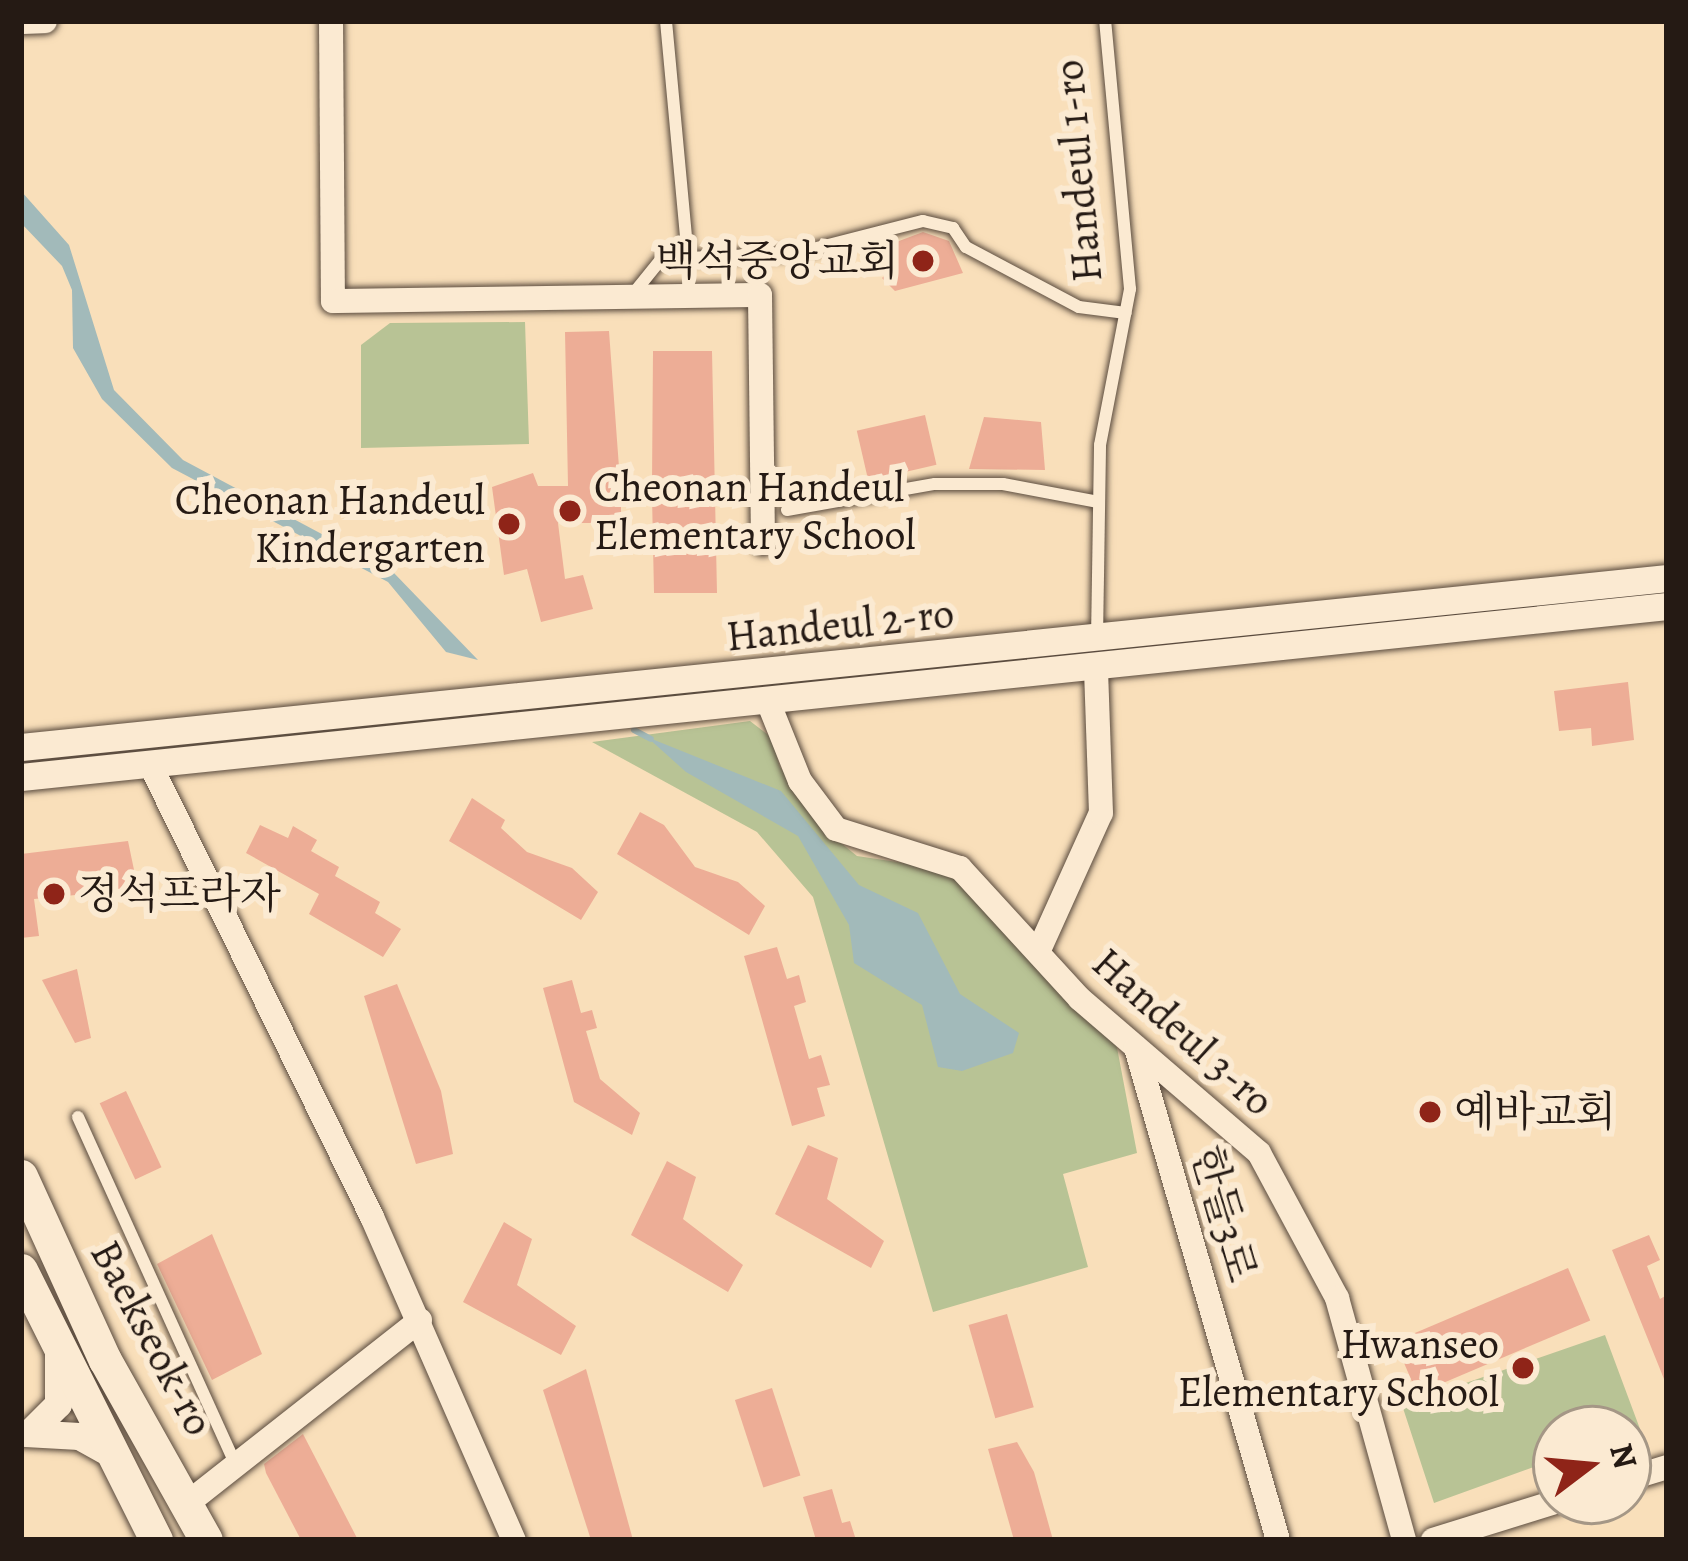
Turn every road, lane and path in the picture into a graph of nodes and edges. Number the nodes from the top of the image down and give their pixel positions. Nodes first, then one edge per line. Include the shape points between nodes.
1 (45, 21) edge
2 (331, 21) edge
3 (667, 21) edge
4 (1105, 21) edge
5 (21, 22) edge
6 (688, 258) junction
7 (633, 294) junction
8 (1126, 313) junction
9 (1098, 502) junction
10 (787, 510) dead end
11 (763, 543) dead end
12 (1667, 578) edge
13 (1667, 606) edge
14 (1096, 653) junction
15 (769, 704) junction
16 (21, 747) edge
17 (151, 766) junction
18 (21, 777) edge
19 (1039, 950) junction
20 (1136, 1048) junction
21 (79, 1118) dead end
22 (21, 1176) edge
23 (21, 1270) edge
24 (420, 1320) junction
25 (58, 1348) junction
26 (25, 1433) edge
27 (112, 1454) junction
28 (234, 1462) junction
29 (189, 1502) junction
30 (1532, 1509) edge
31 (156, 1540) edge
32 (206, 1540) edge
33 (514, 1540) edge
34 (1278, 1540) edge
35 (1404, 1540) edge
36 (1433, 1540) edge

1 - 5 street
2 - 7 street via 333,302
3 - 6 lane
4 - 8 lane, Handeul 1-ro
6 - 7 lane via 662,258
6 - 8 lane, Handeul 1-ro via 797,253 923,221 953,228 966,247 1079,307
7 - 11 street via 760,295
8 - 9 lane, Handeul 1-ro via 1106,396
9 - 10 lane via 1003,484 935,484
9 - 14 lane, Handeul 1-ro
12 - 14 street, Handeul 2-ro
13 - 14 street, Handeul 2-ro
14 - 15 street, Handeul 2-ro
14 - 16 street, Handeul 2-ro
14 - 19 street via 1101,813
15 - 17 street, Handeul 2-ro
15 - 19 street, Handeul 3-ro via 800,781 836,829 960,868
17 - 18 street, Handeul 2-ro
17 - 24 street
19 - 20 street, Handeul 3-ro
20 - 34 street, 한들3로
20 - 35 street, Handeul 3-ro via 1259,1153 1337,1298
21 - 28 lane
22 - 29 main road, Baekseok-ro via 105,1360
23 - 25 main road, Baekseok-ro
24 - 28 street
24 - 33 street
25 - 26 street via 58,1404
25 - 27 main road, Baekseok-ro
26 - 27 street via 79,1436
27 - 31 main road, Baekseok-ro
28 - 29 street
29 - 32 main road, Baekseok-ro
30 - 36 street

